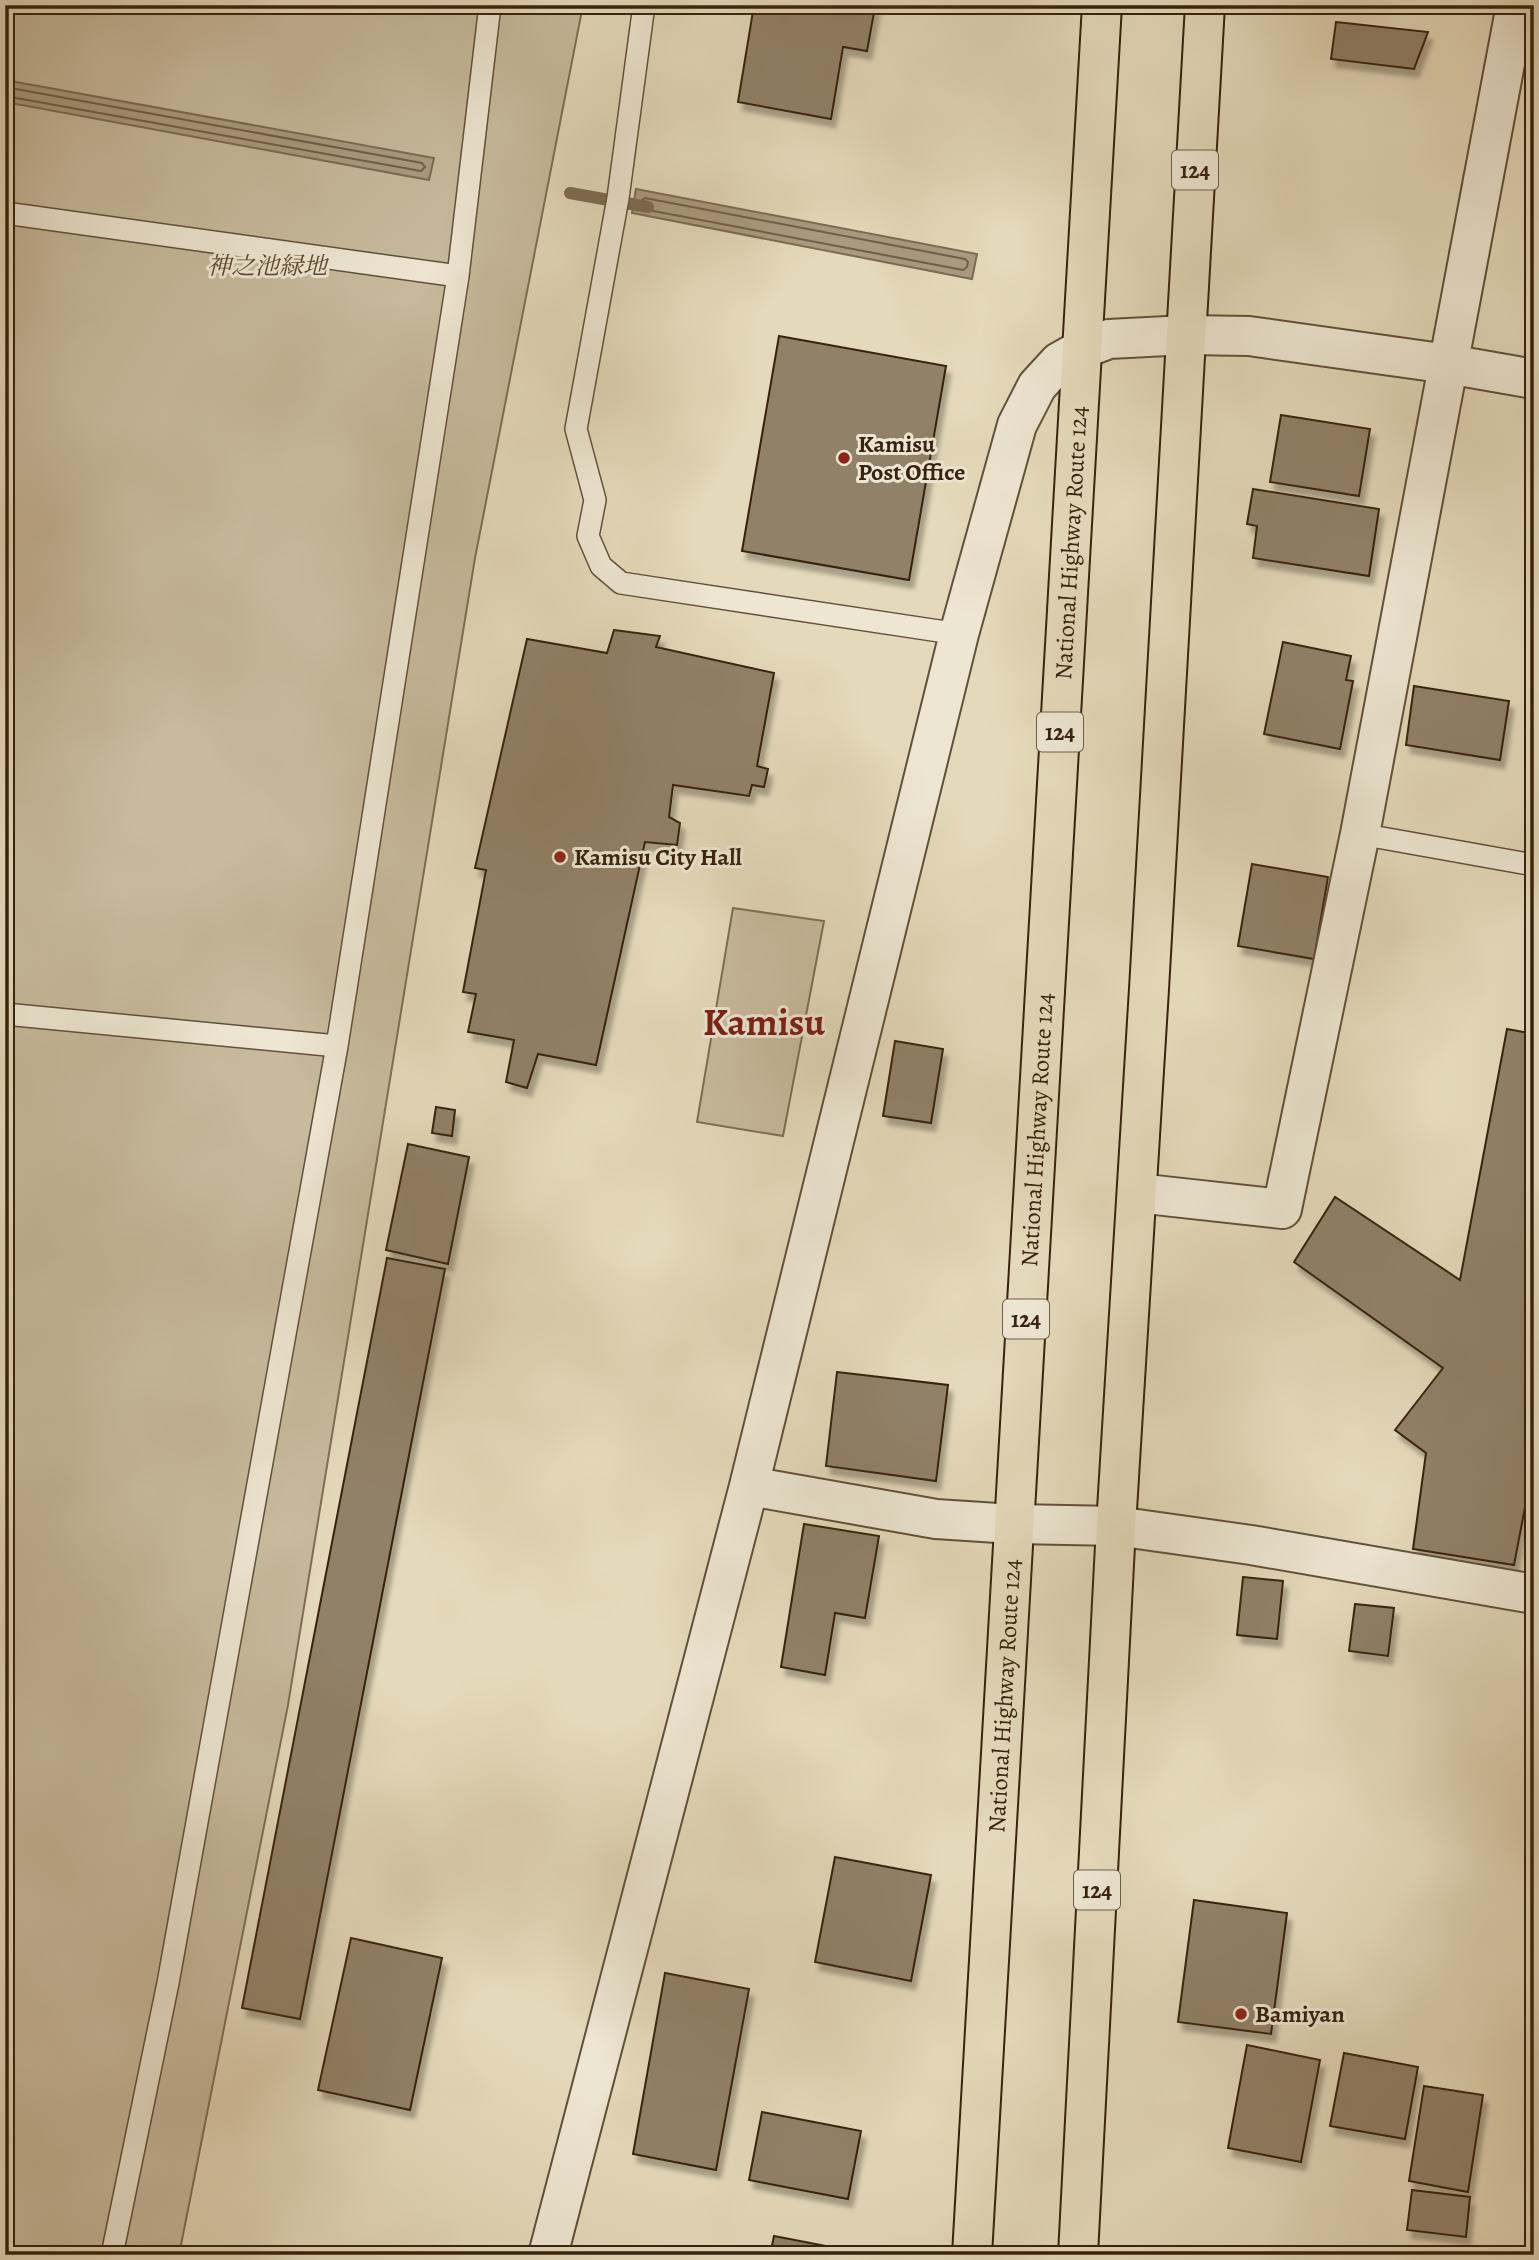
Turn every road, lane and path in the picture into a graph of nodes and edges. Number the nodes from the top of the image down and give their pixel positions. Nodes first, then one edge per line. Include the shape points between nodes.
1 (490, 5) edge
2 (644, 5) edge
3 (1102, 5) edge
4 (1205, 5) edge
5 (1516, 5) edge
6 (5, 213) edge
7 (458, 276) junction
8 (1186, 335) junction
9 (1082, 349) junction
10 (1448, 364) junction
11 (1534, 379) edge
12 (959, 634) junction
13 (1360, 834) junction
14 (1534, 865) edge
15 (5, 1014) edge
16 (337, 1046) junction
17 (1137, 1193) junction
18 (750, 1486) junction
19 (1013, 1524) junction
20 (1116, 1526) junction
21 (1534, 1594) edge
22 (112, 2255) edge
23 (548, 2255) edge
24 (972, 2255) edge
25 (1078, 2255) edge

1 - 7 lane
2 - 12 lane via 611,237 576,429 595,500 588,536 601,566 621,583
3 - 9 highway, National Highway Route 124 / 124
4 - 8 highway, 124
5 - 10 street
6 - 7 lane
7 - 16 lane
8 - 9 street via 1109,339
8 - 10 street via 1249,336
8 - 17 highway, 124
9 - 12 street via 1059,362 1037,386 1017,425
9 - 19 highway, National Highway Route 124 / 124
10 - 11 street
10 - 13 street
12 - 18 street
13 - 14 lane
13 - 17 street via 1282,1209
15 - 16 lane
16 - 22 lane via 170,1969
17 - 20 highway, 124
18 - 19 street via 936,1519
18 - 23 street
19 - 20 street
19 - 24 highway, National Highway Route 124 / 124
20 - 21 street
20 - 25 highway, 124

